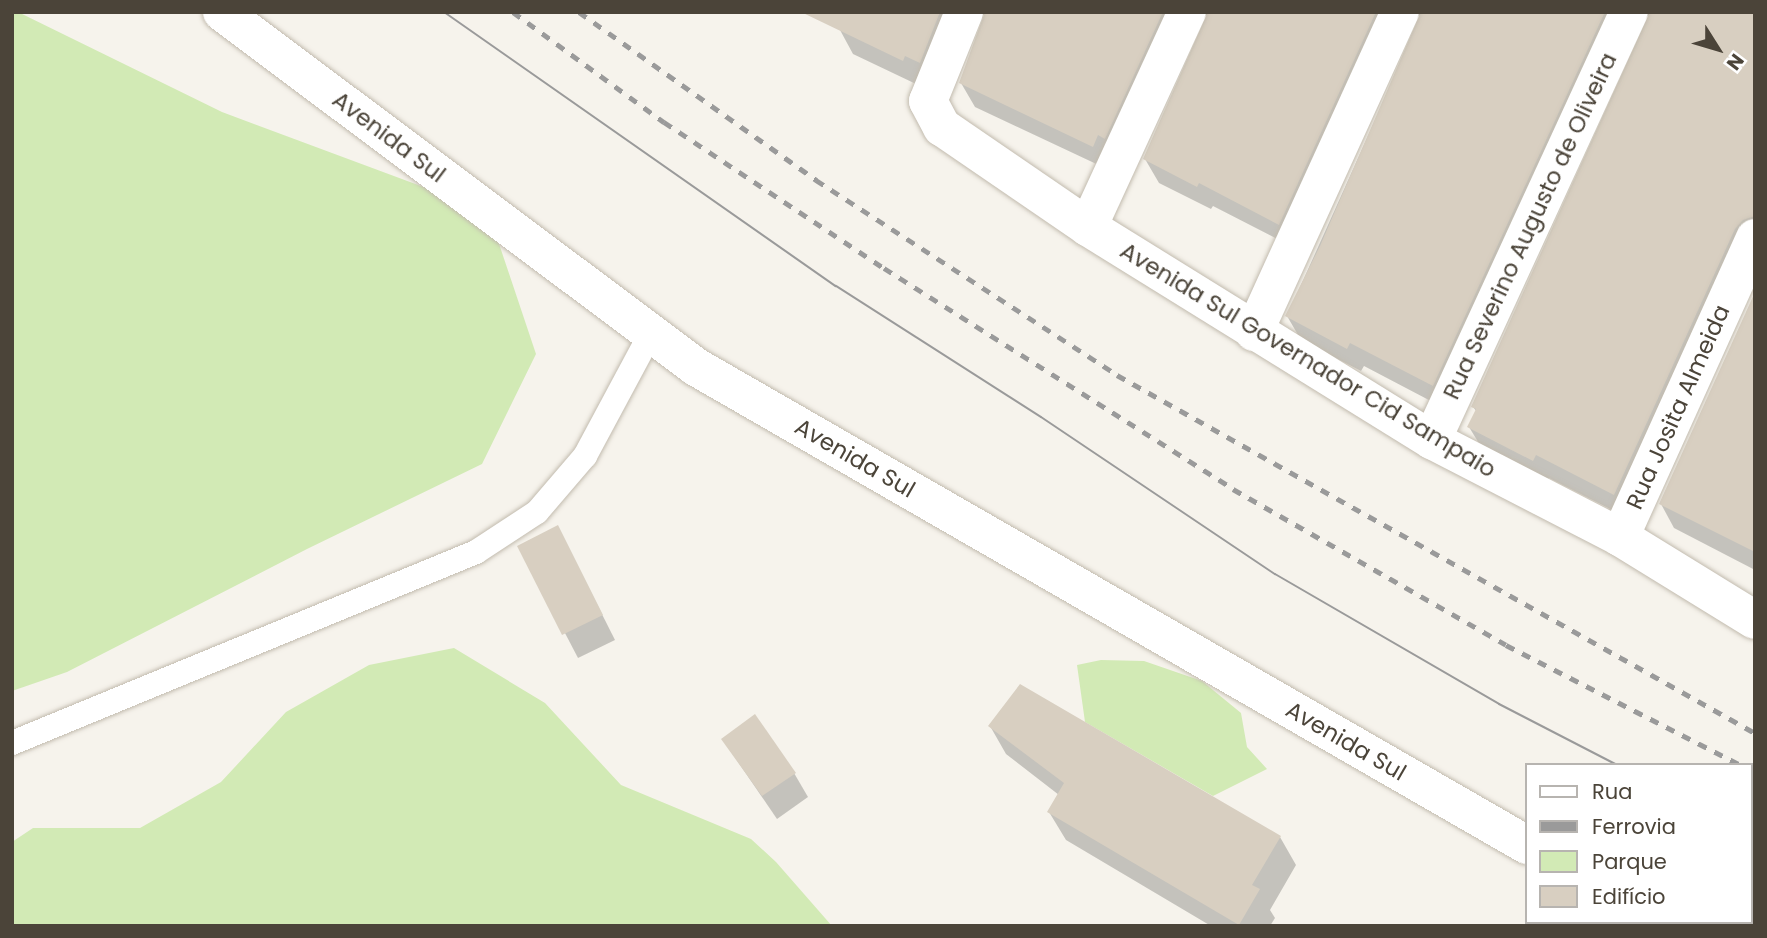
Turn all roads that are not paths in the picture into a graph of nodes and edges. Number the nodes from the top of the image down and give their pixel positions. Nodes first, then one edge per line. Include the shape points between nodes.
1 (222, 12) edge
2 (964, 12) edge
3 (1187, 12) edge
4 (1400, 12) edge
5 (1629, 12) edge
6 (1088, 227) junction
7 (1755, 238) edge
8 (1254, 332) junction
9 (651, 333) junction
10 (1432, 440) junction
11 (1619, 537) junction
12 (1755, 620) edge
13 (12, 743) edge
14 (1526, 844) edge

1 - 9 street, Avenida Sul
2 - 6 street, Avenida Sul Governador Cid Sampaio via 928,101 942,127
3 - 6 street
4 - 8 street
5 - 10 street, Rua Severino Augusto de Oliveira
6 - 8 street, Avenida Sul Governador Cid Sampaio
7 - 11 street, Rua Josita Almeida
8 - 10 street, Avenida Sul Governador Cid Sampaio
9 - 13 lane via 585,456 537,512 476,552
9 - 14 street, Avenida Sul via 696,367
10 - 11 street, Avenida Sul Governador Cid Sampaio
11 - 12 street, Avenida Sul Governador Cid Sampaio

